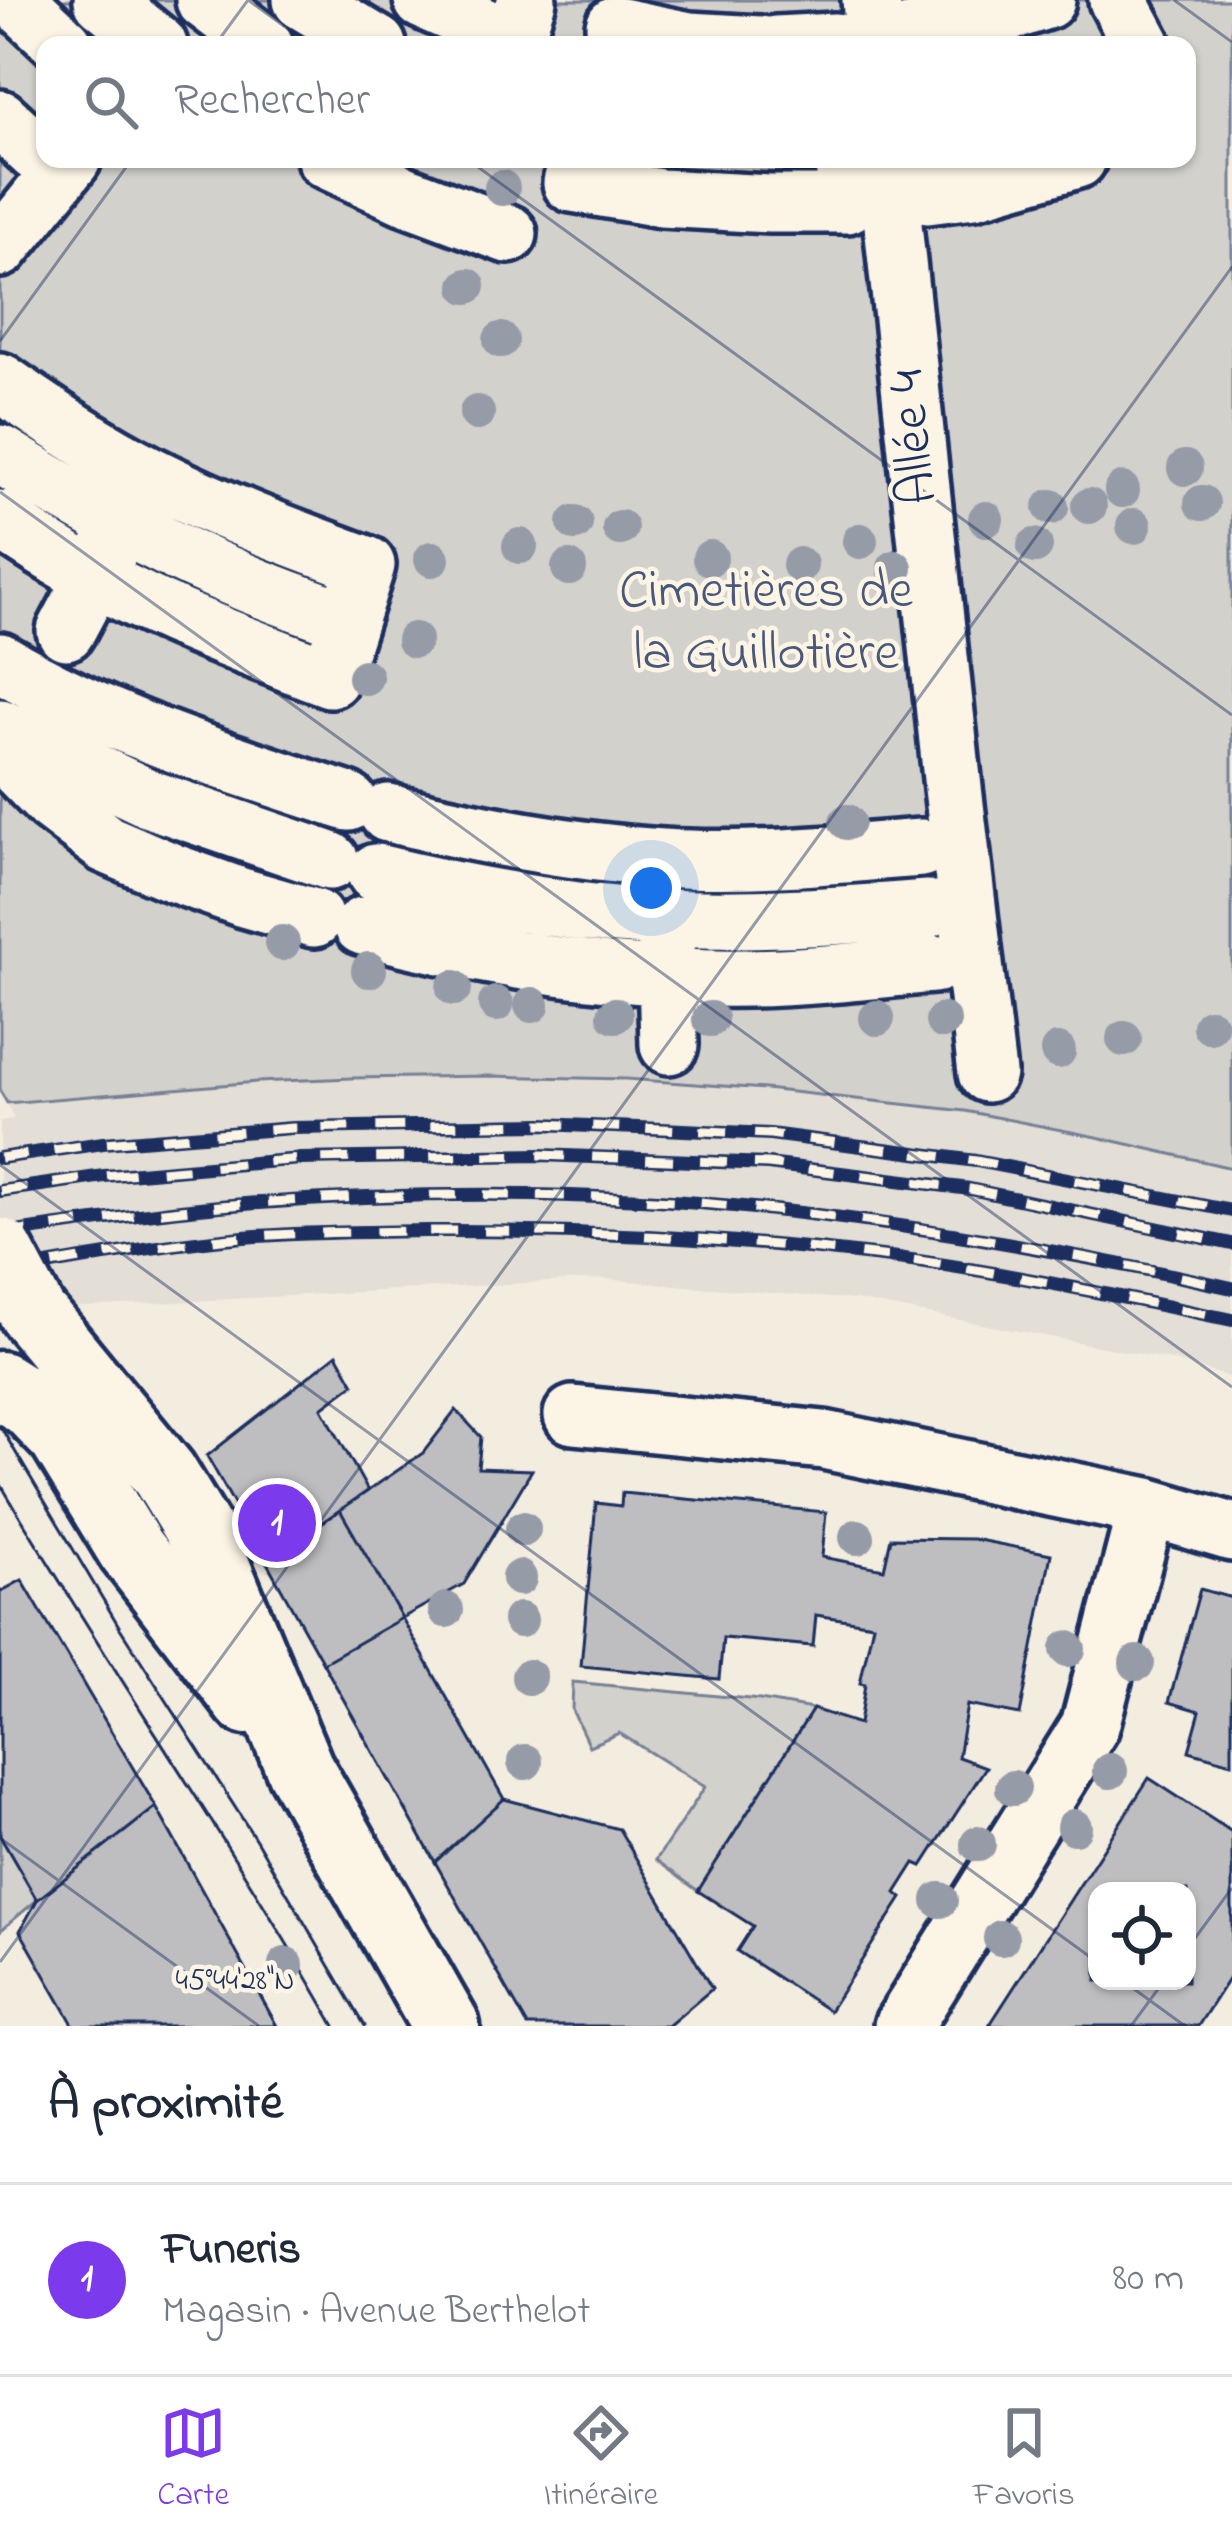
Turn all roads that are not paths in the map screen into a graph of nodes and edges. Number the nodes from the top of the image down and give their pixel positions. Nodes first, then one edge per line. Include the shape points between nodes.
1 (16, 0) edge
2 (103, 0) edge
3 (202, 0) edge
4 (302, 0) edge
5 (402, 0) edge
6 (423, 0) edge
7 (527, 0) edge
8 (1046, 0) edge
9 (615, 24) edge
10 (868, 29) edge
11 (0, 35) edge
12 (54, 36) edge
13 (149, 36) edge
14 (169, 36) edge
15 (252, 36) edge
16 (363, 36) edge
17 (383, 36) edge
18 (505, 36) edge
19 (515, 36) edge
20 (667, 36) edge
21 (828, 36) edge
22 (36, 71) edge
23 (36, 144) edge
24 (346, 168) edge
25 (576, 168) edge
26 (845, 168) edge
27 (918, 168) edge
28 (920, 168) edge
29 (1046, 168) edge
30 (508, 234) dead end
31 (0, 248) edge
32 (0, 382) edge
33 (0, 454) edge
34 (150, 476) junction
35 (0, 519) edge
36 (122, 526) junction
37 (94, 578) junction
38 (349, 620) junction
39 (66, 631) dead end
40 (0, 662) edge
41 (0, 728) edge
42 (0, 750) edge
43 (921, 848) dead end
44 (665, 858) junction
45 (346, 894) junction
46 (666, 917) junction
47 (667, 976) junction
48 (669, 1045) dead end
49 (987, 1072) dead end
50 (0, 1252) edge
51 (45, 1329) junction
52 (10, 1408) edge
53 (573, 1415) dead end
54 (1147, 1507) junction
55 (1232, 1532) edge
56 (300, 1768) junction
57 (446, 2026) edge
58 (903, 2026) edge

1 - 12 street
2 - 13 street
3 - 14 street
3 - 15 street
4 - 16 street
5 - 17 street
6 - 18 street
7 - 19 street
8 - 10 street via 994,16
9 - 20 street
10 - 21 street
11 - 22 street
23 - 31 street
24 - 30 street
25 - 26 street via 572,182 661,198 847,204
27 - 49 street, Allée 4 via 953,788
28 - 29 street via 928,195
32 - 34 street
33 - 36 street
34 - 36 street
34 - 38 street via 366,565
35 - 37 street
36 - 37 street
36 - 38 street
37 - 38 street via 330,678
37 - 39 street
40 - 44 street via 119,722 368,807 523,842
41 - 45 street
42 - 45 street via 106,844 241,897
43 - 44 street
44 - 46 street
45 - 46 street via 445,890
45 - 47 street via 436,946
46 - 47 street
46 - 47 street via 849,916 930,936 860,971
47 - 48 street
50 - 51 main road, bridge
51 - 52 main road via 46,1378
51 - 56 main road via 164,1474 208,1546
52 - 56 main road via 62,1437 131,1550
53 - 54 street via 824,1440
54 - 55 street
54 - 58 street via 1090,1726
56 - 57 main road

